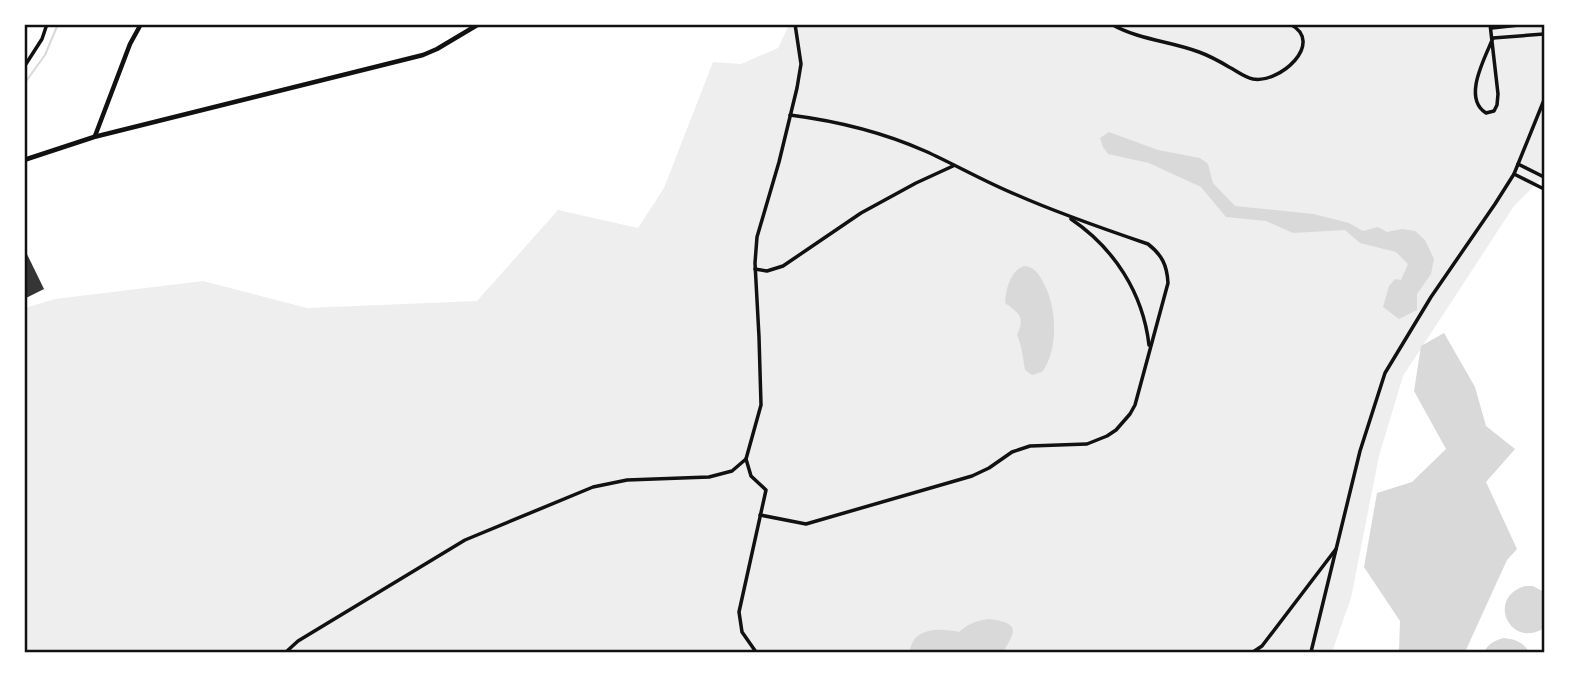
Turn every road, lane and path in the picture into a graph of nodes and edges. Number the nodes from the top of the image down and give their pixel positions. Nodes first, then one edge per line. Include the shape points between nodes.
1 (47, 24) edge
2 (141, 24) edge
3 (479, 24) edge
4 (795, 24) edge
5 (1111, 24) edge
6 (1290, 24) edge
7 (1528, 24) edge
8 (1491, 26) edge
9 (1545, 34) edge
10 (1493, 38) junction
11 (24, 67) edge
12 (1545, 100) edge
13 (790, 115) junction
14 (94, 137) junction
15 (24, 160) edge
16 (1518, 164) junction
17 (953, 166) junction
18 (1514, 174) junction
19 (1545, 177) edge
20 (1545, 189) edge
21 (1063, 214) junction
22 (755, 270) junction
23 (1150, 350) junction
24 (746, 458) junction
25 (760, 515) junction
26 (1337, 548) junction
27 (286, 653) edge
28 (756, 653) edge
29 (1253, 653) edge
30 (1311, 653) edge

1 - 11 street
2 - 14 street
3 - 14 street via 423,55
4 - 13 street via 801,64
5 - 6 street via 1198,52 1259,80 1278,75 1302,50 1303,38
7 - 8 street
8 - 10 street
9 - 10 street
10 - 10 street via 1498,100 1494,111 1486,113 1477,104 1475,88
12 - 16 street
13 - 17 street via 878,134
13 - 22 street via 757,237
14 - 15 street
16 - 18 street
16 - 19 street
17 - 21 street
17 - 22 street via 861,213 783,266
18 - 20 street
18 - 26 street via 1385,373
21 - 23 street via 1099,241 1126,276 1140,306
21 - 23 street via 1148,244 1164,260 1168,283
22 - 24 street via 761,405
23 - 25 street via 1130,414 1098,441 1030,446 963,479 806,524
24 - 25 street via 751,476 766,490
24 - 27 street via 732,471 709,477 627,480 593,488 465,540 298,640
25 - 28 street via 739,612 742,632
26 - 29 street
26 - 30 street

